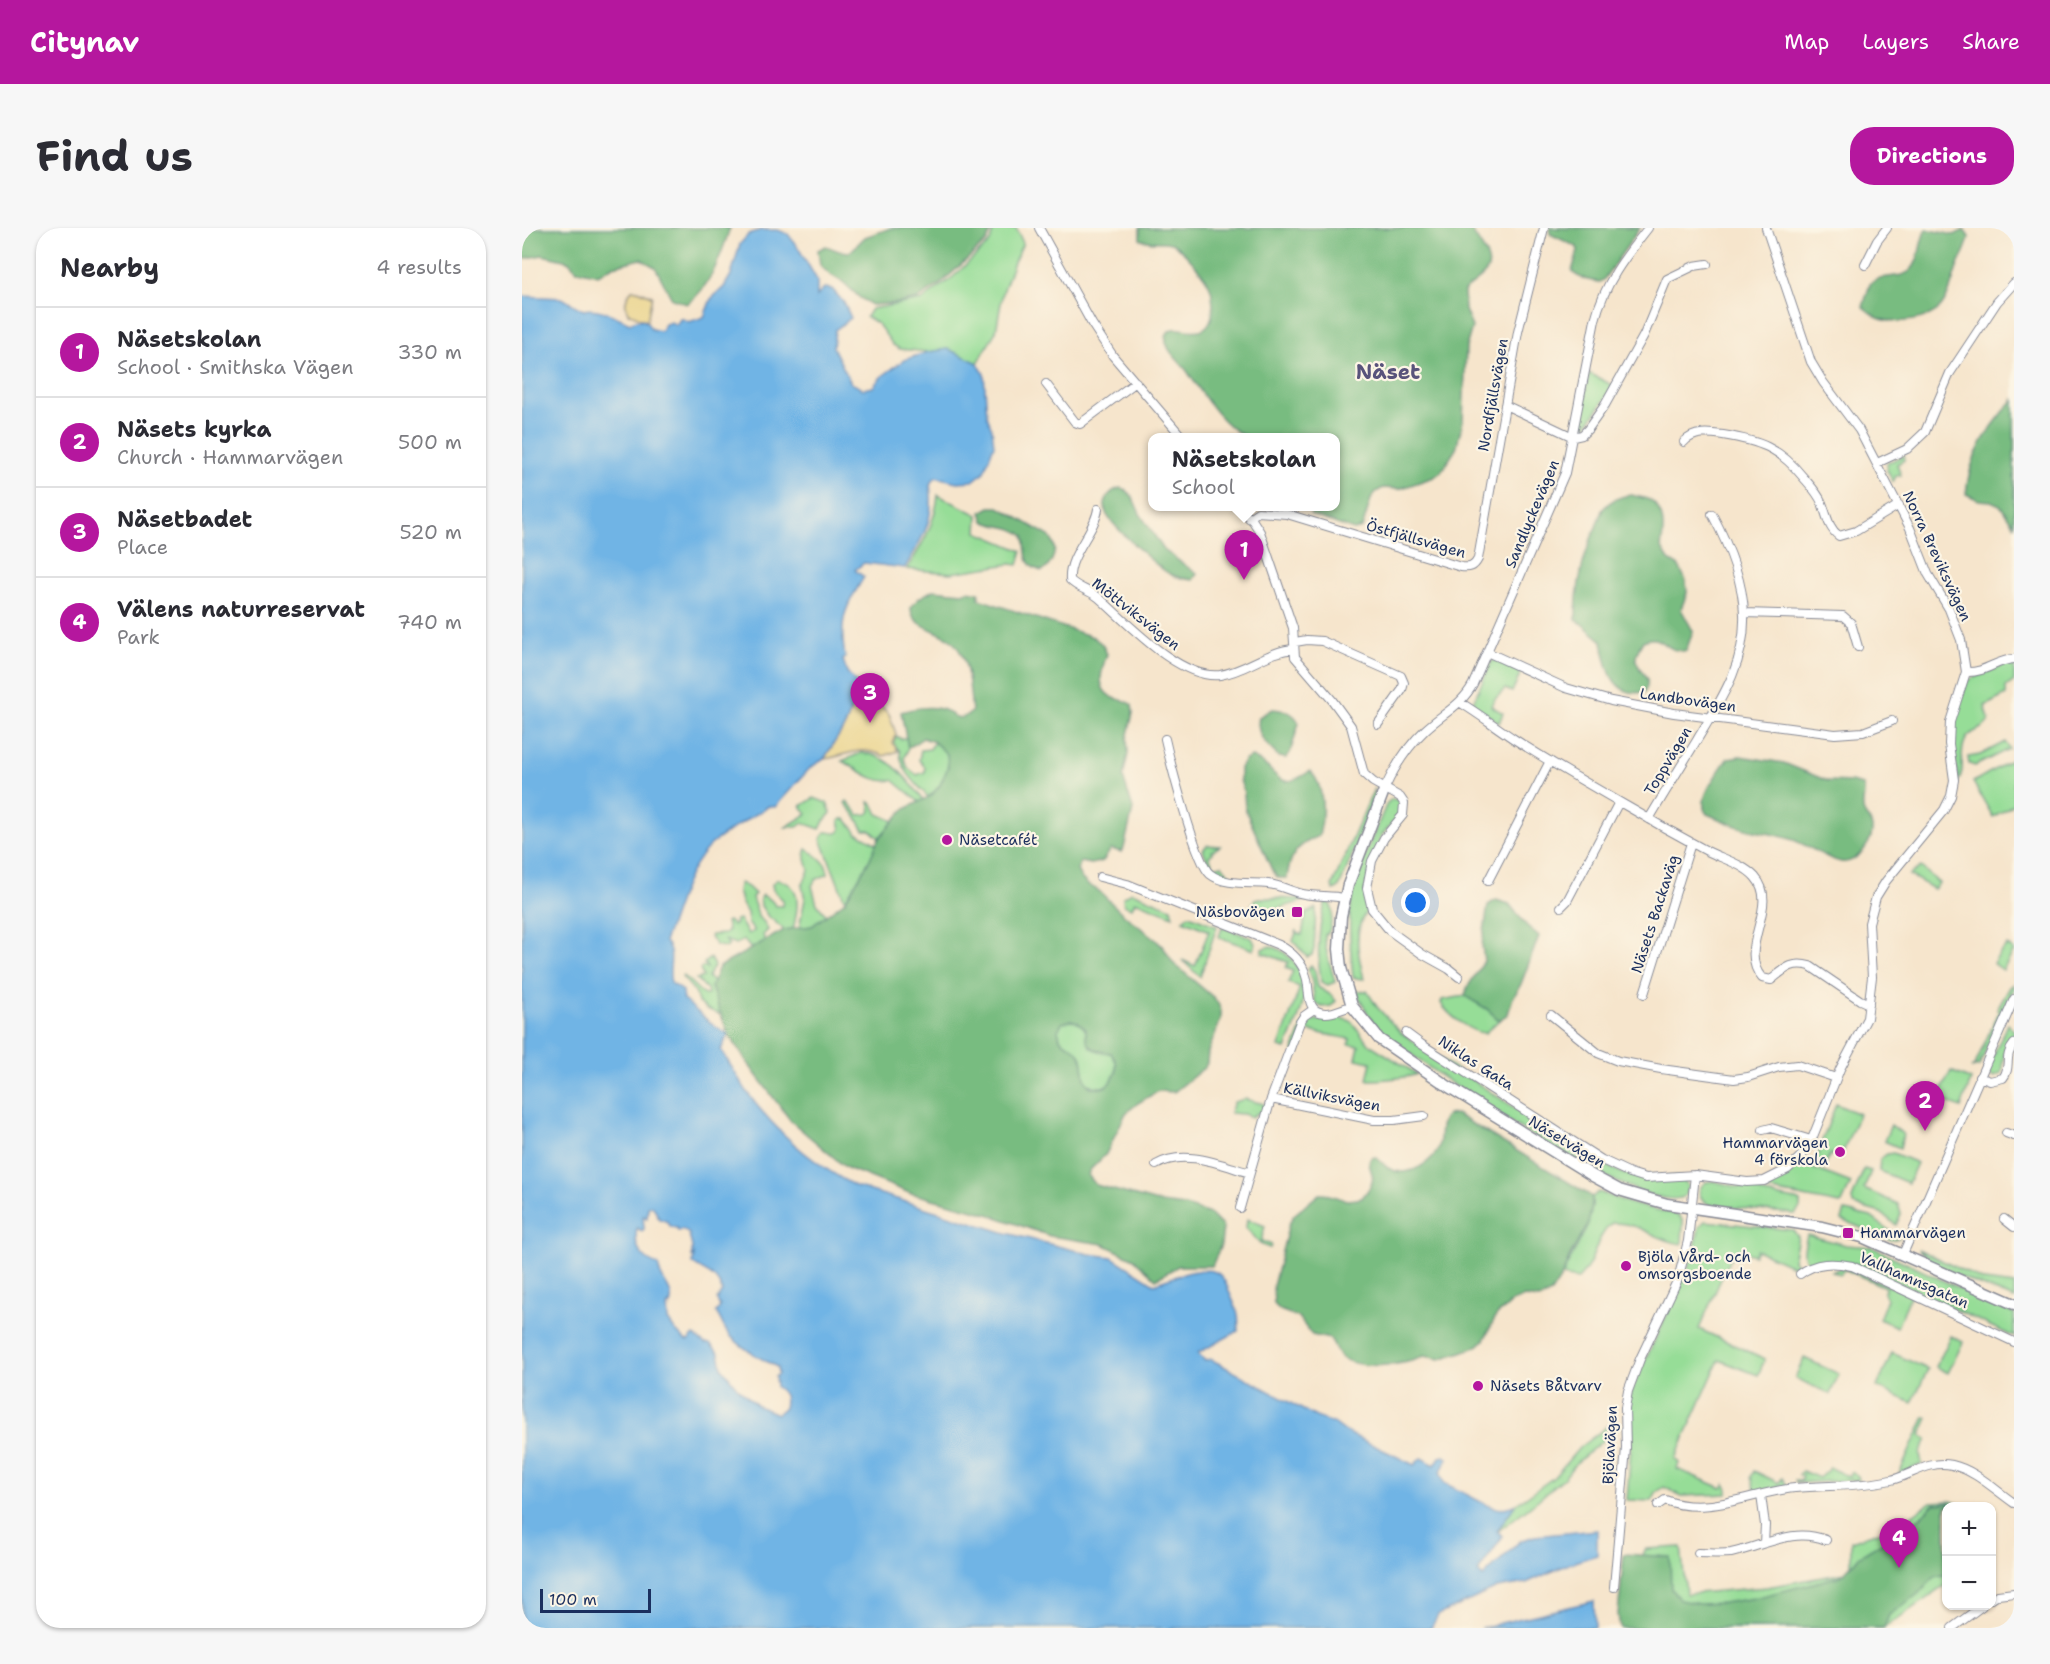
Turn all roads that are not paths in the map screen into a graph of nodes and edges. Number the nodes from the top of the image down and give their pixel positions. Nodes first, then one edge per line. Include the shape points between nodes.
1 (1039, 228) edge
2 (1544, 228) edge
3 (1648, 228) edge
4 (1766, 228) edge
5 (1887, 228) edge
6 (1707, 264) dead end
7 (1865, 265) dead end
8 (2014, 283) edge
9 (1136, 382) junction
10 (1046, 384) dead end
11 (1505, 405) junction
12 (1179, 433) edge
13 (1573, 437) junction
14 (1684, 442) dead end
15 (1877, 463) junction
16 (1899, 505) junction
17 (1098, 509) dead end
18 (1241, 511) edge
19 (1712, 514) dead end
20 (1249, 518) junction
21 (1472, 567) joint
22 (1744, 613) junction
23 (1295, 645) junction
24 (1858, 646) dead end
25 (1487, 652) junction
26 (2014, 659) edge
27 (1966, 672) junction
28 (1461, 703) junction
29 (1711, 717) junction
30 (1892, 721) dead end
31 (1378, 724) dead end
32 (1165, 740) dead end
33 (1551, 761) junction
34 (1385, 788) junction
35 (1619, 802) junction
36 (1649, 819) junction
37 (1692, 843) junction
38 (1100, 877) dead end
39 (1488, 881) dead end
40 (1344, 898) junction
41 (1561, 907) dead end
42 (1459, 977) dead end
43 (1644, 994) dead end
44 (2014, 999) edge
45 (1869, 1004) junction
46 (1352, 1006) junction
47 (1314, 1009) junction
48 (1551, 1016) dead end
49 (1406, 1033) dead end
50 (2014, 1044) edge
51 (1979, 1077) junction
52 (1836, 1078) junction
53 (1271, 1099) junction
54 (1424, 1116) dead end
55 (1763, 1130) dead end
56 (1811, 1140) junction
57 (1156, 1165) dead end
58 (1250, 1173) junction
59 (1695, 1175) junction
60 (1240, 1208) dead end
61 (1691, 1208) junction
62 (2004, 1219) dead end
63 (2014, 1227) edge
64 (1903, 1254) junction
65 (1800, 1274) dead end
66 (2014, 1304) edge
67 (2014, 1342) edge
68 (1761, 1495) junction
69 (2014, 1503) edge
70 (1658, 1505) dead end
71 (1826, 1540) dead end
72 (1764, 1543) junction
73 (1698, 1552) dead end
74 (1614, 1587) dead end
75 (2014, 1593) edge
76 (1996, 1597) edge
77 (1975, 1610) edge
78 (1952, 1628) edge

1 - 9 street via 1097,332
2 - 11 street, Nordfjällsvägen via 1518,332
3 - 13 street, Sandlyckevägen via 1621,261 1598,309
4 - 15 street, Norra Breviksvägen via 1811,362
5 - 7 street
6 - 13 street via 1667,279 1644,335 1605,405 1588,429
8 - 15 street via 1950,372 1925,432 1907,448
9 - 10 street via 1080,424
9 - 12 street
11 - 13 street
11 - 21 street, Nordfjällsvägen via 1479,559
13 - 25 street, Sandlyckevägen via 1560,486
14 - 16 street via 1693,435 1713,434 1757,442 1778,451 1815,491 1839,536 1856,531
15 - 16 street, Norra Breviksvägen
16 - 27 street, Norra Breviksvägen via 1928,574 1955,623
17 - 23 street, Möttviksvägen via 1079,549 1070,580 1096,596 1170,659 1198,672 1220,675
18 - 20 street
19 - 22 street, Toppvägen via 1738,577
20 - 21 street, Östfjällsvägen via 1266,512 1298,516 1461,567
20 - 23 street via 1260,532 1271,562
22 - 24 street via 1843,616 1851,623
22 - 29 street, Toppvägen via 1736,668
23 - 31 street via 1307,640 1322,641 1401,676 1404,687
23 - 34 street via 1298,662 1351,726 1364,774
25 - 28 street, Sandlyckevägen
25 - 29 street, Landbovägen via 1578,693
26 - 27 street via 1979,672
27 - 45 street, Norra Breviksvägen via 1950,722 1954,780 1951,796 1886,881 1873,906
28 - 33 street, Näsets Backaväg
28 - 34 street, Sandlyckevägen via 1413,742
29 - 30 street, Landbovägen via 1844,734
29 - 36 street, Toppvägen
32 - 40 street via 1192,834 1210,874 1226,880 1278,885 1301,894
33 - 35 street, Näsets Backaväg
33 - 39 street
34 - 40 street, Näsetvägen
34 - 42 street via 1404,801 1405,812 1372,861 1367,888 1369,903 1390,931
35 - 36 street, Näsets Backaväg
35 - 41 street
36 - 37 street, Näsets Backaväg
37 - 43 street, Näsets Backaväg
37 - 45 street, Näsets Backaväg via 1744,869 1759,882 1763,910 1754,951 1760,976 1771,980 1793,964 1810,966
38 - 47 street via 1138,888 1287,949 1303,968
40 - 46 street, Näsetvägen via 1339,949
44 - 51 street
45 - 52 street, Norra Breviksvägen via 1863,1026
46 - 47 street via 1327,1013
46 - 61 street, Näsetvägen via 1370,1030 1390,1047 1593,1176 1640,1197
47 - 53 street, Källviksvägen via 1300,1022
48 - 52 street via 1598,1053 1618,1061 1734,1079 1797,1065
49 - 59 street, Niklas Gata via 1602,1160 1646,1178
50 - 51 street via 2007,1054 2008,1069 2003,1078 1990,1081
51 - 64 street
52 - 56 street, Norra Breviksvägen
53 - 54 street, Källviksvägen via 1374,1120
53 - 58 street, Källviksvägen
55 - 56 street via 1770,1128
56 - 59 street, Norra Breviksvägen via 1793,1165 1764,1181
57 - 58 street via 1169,1159 1189,1158
58 - 60 street, Källviksvägen
59 - 61 street
61 - 64 street, Näsetvägen via 1822,1227 1862,1237
61 - 74 street, Bjölavägen via 1678,1279 1628,1391
62 - 63 street
64 - 66 street, Näsetvägen
65 - 67 street, Vallhamnsgatan via 1827,1263 1852,1266
68 - 69 street via 1793,1488 1889,1481 1941,1464 1965,1470
68 - 70 street via 1723,1503 1677,1504 1665,1500
68 - 72 street
71 - 72 street via 1796,1534
72 - 73 street via 1731,1552
75 - 76 street
77 - 78 street

